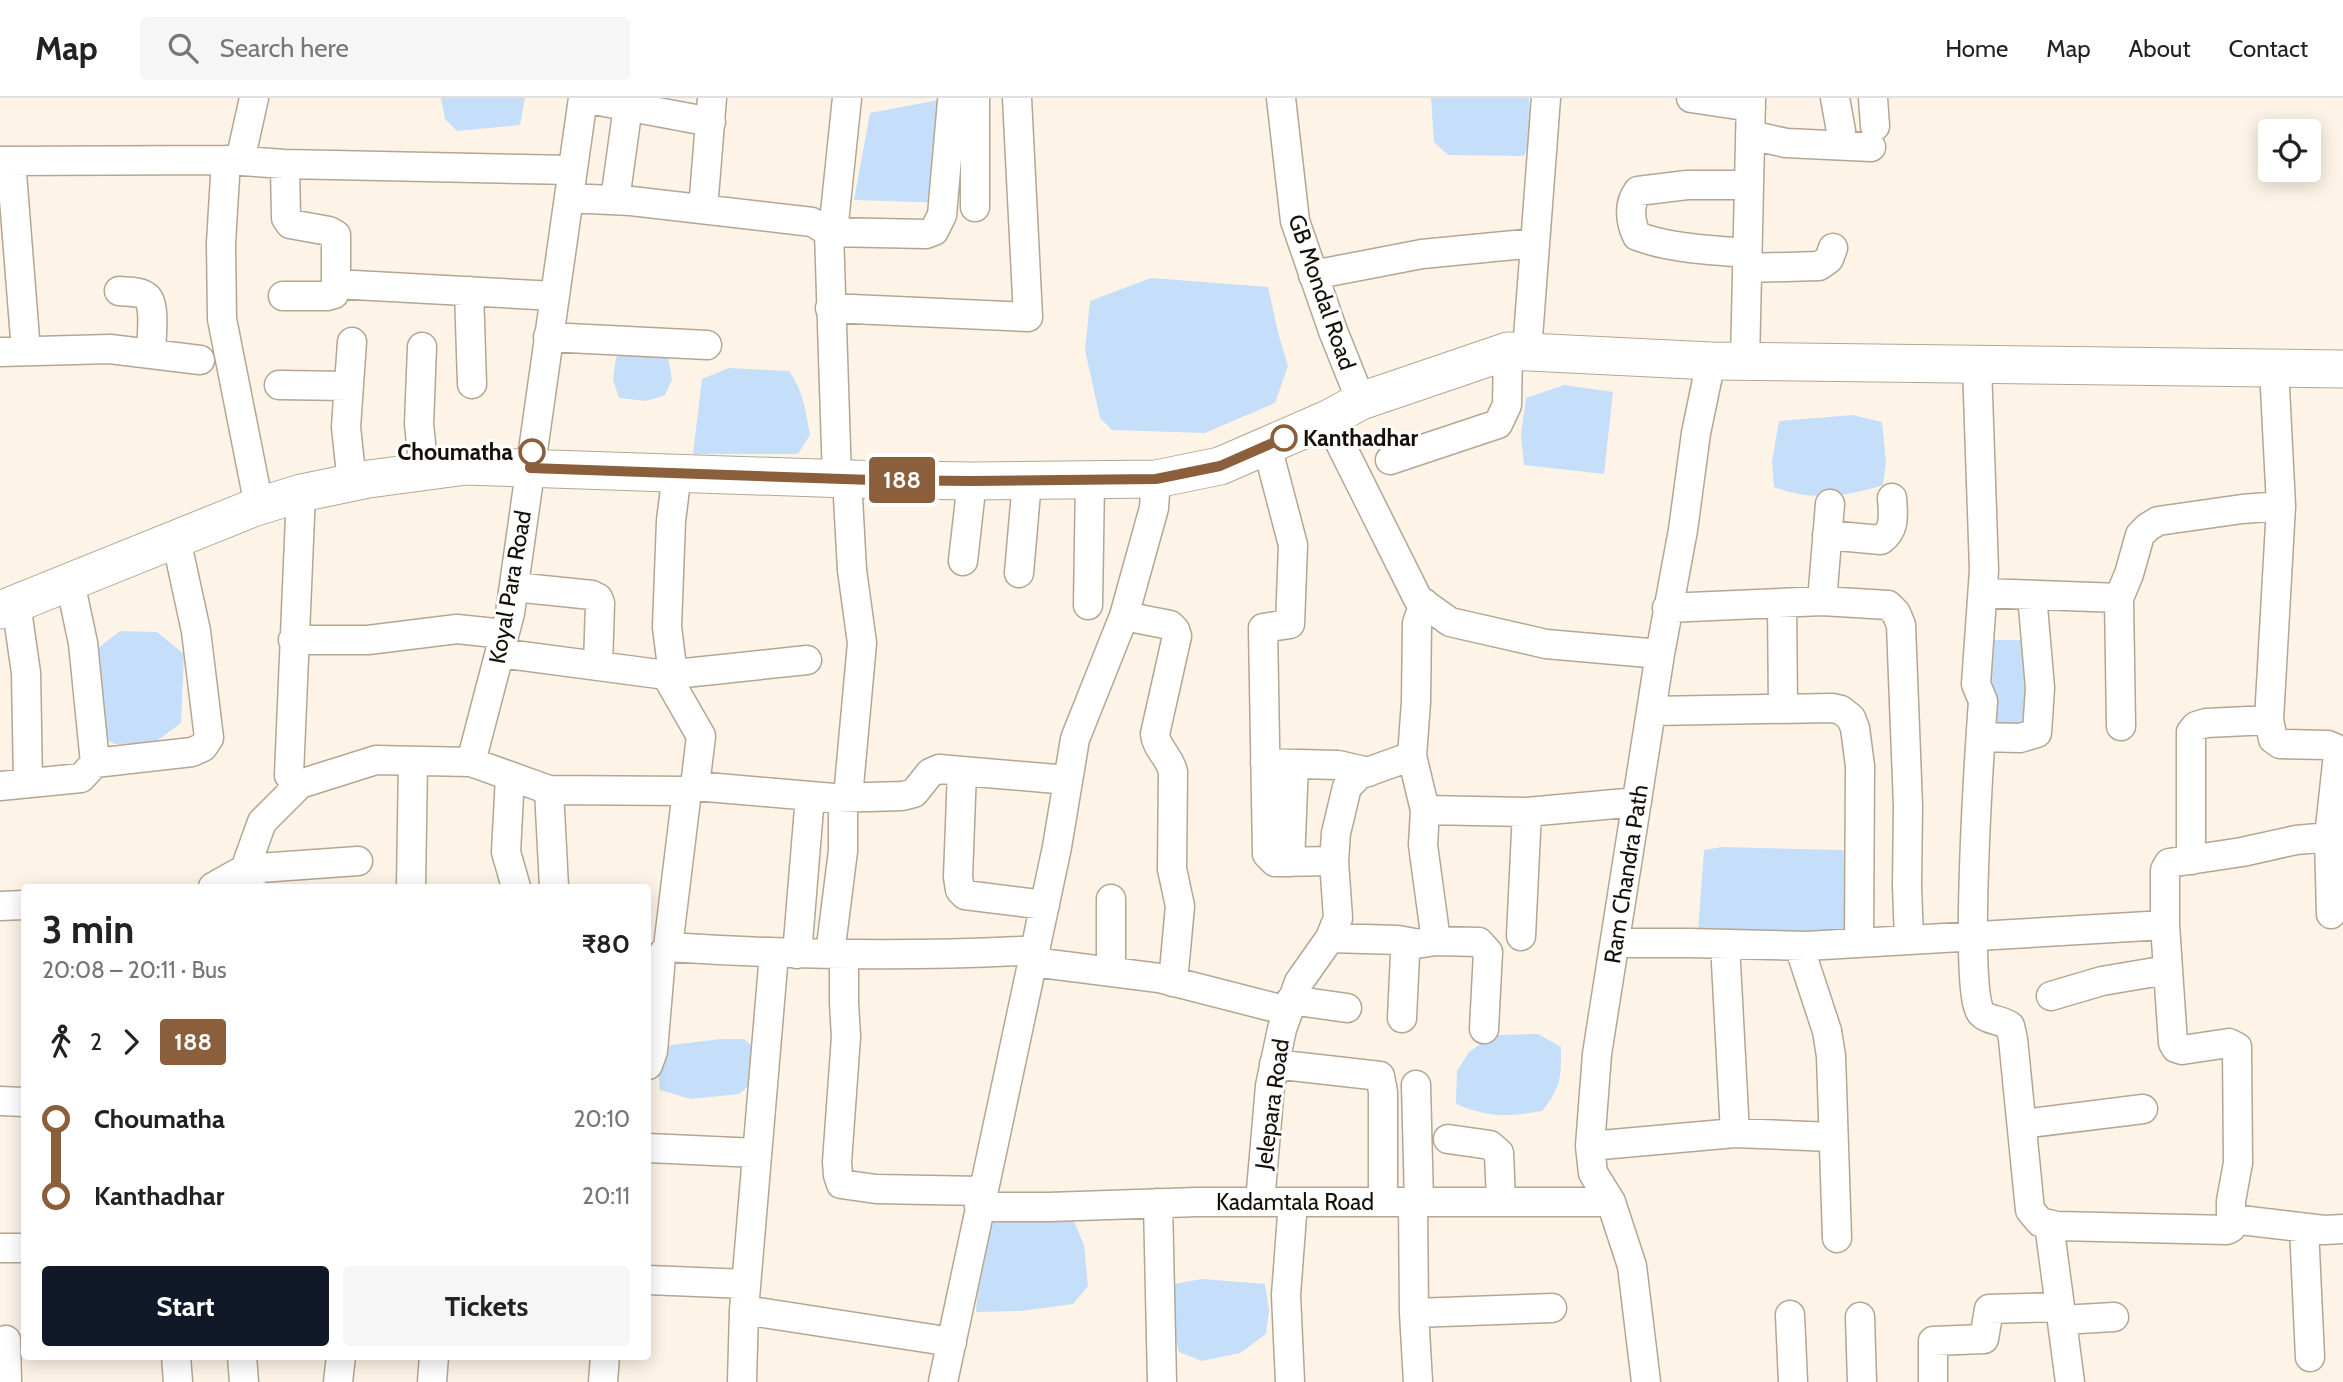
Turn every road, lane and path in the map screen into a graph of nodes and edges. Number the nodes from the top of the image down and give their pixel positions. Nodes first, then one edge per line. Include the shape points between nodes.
1 (254, 98) edge
2 (583, 98) edge
3 (847, 98) edge
4 (1017, 98) edge
5 (1281, 98) edge
6 (1546, 98) edge
7 (1691, 98) edge
8 (1835, 98) edge
9 (1873, 98) edge
10 (963, 99) edge
11 (1751, 103) edge
12 (628, 106) junction
13 (712, 110) edge
14 (1841, 131) dead end
15 (1750, 135) junction
16 (233, 160) junction
17 (5, 161) edge
18 (285, 164) junction
19 (572, 170) junction
20 (1749, 185) junction
21 (569, 198) junction
22 (615, 200) junction
23 (975, 207) dead end
24 (703, 209) junction
25 (831, 232) junction
26 (1535, 243) junction
27 (1833, 248) dead end
28 (1747, 261) junction
29 (1313, 275) junction
30 (336, 284) junction
31 (119, 290) dead end
32 (469, 291) junction
33 (283, 296) dead end
34 (554, 296) junction
35 (831, 307) junction
36 (548, 337) junction
37 (352, 342) dead end
38 (707, 345) dead end
39 (422, 347) dead end
40 (1518, 351) junction
41 (13, 352) edge
42 (151, 354) junction
43 (200, 360) dead end
44 (1728, 362) junction
45 (1978, 365) junction
46 (2274, 368) junction
47 (2343, 369) edge
48 (472, 384) dead end
49 (279, 385) dead end
50 (349, 386) junction
51 (1361, 401) junction
52 (1328, 419) junction
53 (1268, 446) junction
54 (1390, 460) dead end
55 (530, 468) junction
56 (424, 472) junction
57 (677, 473) junction
58 (842, 479) junction
59 (1156, 479) junction
60 (1090, 480) junction
61 (972, 481) junction
62 (1027, 481) junction
63 (352, 483) junction
64 (301, 493) junction
65 (1892, 498) dead end
66 (1830, 504) dead end
67 (259, 506) junction
68 (2281, 506) junction
69 (1826, 536) junction
70 (176, 539) junction
71 (963, 561) dead end
72 (1019, 573) dead end
73 (70, 582) junction
74 (514, 587) junction
75 (1983, 593) junction
76 (2032, 595) junction
77 (2119, 598) junction
78 (1822, 601) junction
79 (1424, 603) junction
80 (1782, 603) junction
81 (1088, 605) dead end
82 (8, 606) edge
83 (1667, 608) junction
84 (1124, 616) junction
85 (293, 640) junction
86 (502, 643) junction
87 (1660, 654) junction
88 (807, 660) dead end
89 (597, 666) junction
90 (669, 675) junction
91 (1783, 709) junction
92 (1651, 711) junction
93 (2269, 720) junction
94 (2121, 726) dead end
95 (1981, 737) junction
96 (1412, 757) junction
97 (413, 761) junction
98 (471, 762) junction
99 (95, 763) junction
100 (1265, 763) junction
101 (1294, 764) junction
102 (962, 771) junction
103 (1369, 772) junction
104 (510, 777) junction
105 (1068, 780) junction
106 (29, 782) junction
107 (300, 784) junction
108 (0, 786) edge
109 (691, 788) junction
110 (549, 790) junction
111 (810, 796) junction
112 (845, 797) junction
113 (1637, 802) junction
114 (1425, 810) junction
115 (1527, 812) junction
116 (2329, 837) junction
117 (2190, 860) junction
118 (359, 861) dead end
119 (1335, 861) junction
120 (1290, 862) junction
121 (248, 878) edge
122 (225, 884) edge
123 (411, 884) edge
124 (515, 884) edge
125 (554, 884) edge
126 (1111, 899) dead end
127 (21, 905) edge
128 (1045, 905) junction
129 (0, 906) edge
130 (2331, 914) dead end
131 (2165, 925) junction
132 (1521, 936) dead end
133 (1974, 936) junction
134 (1330, 938) junction
135 (1909, 940) junction
136 (1425, 942) junction
137 (1616, 943) junction
138 (1859, 943) junction
139 (1726, 944) junction
140 (1799, 946) junction
141 (668, 947) junction
142 (785, 954) junction
143 (837, 954) junction
144 (1035, 956) junction
145 (2167, 970) junction
146 (1111, 972) junction
147 (1173, 982) junction
148 (2051, 996) dead end
149 (1290, 1005) junction
150 (1347, 1007) dead end
151 (1402, 1018) dead end
152 (1484, 1029) dead end
153 (651, 1057) edge
154 (1274, 1064) junction
155 (1416, 1085) dead end
156 (0, 1101) edge
157 (21, 1102) edge
158 (2143, 1109) dead end
159 (2022, 1124) junction
160 (1735, 1133) junction
161 (1832, 1137) junction
162 (1448, 1139) dead end
163 (1590, 1146) junction
164 (651, 1148) edge
165 (757, 1153) junction
166 (981, 1199) junction
167 (1260, 1202) junction
168 (1293, 1202) junction
169 (1383, 1202) junction
170 (1416, 1202) junction
171 (1501, 1202) junction
172 (1611, 1202) junction
173 (1158, 1203) junction
174 (2232, 1219) junction
175 (2049, 1224) junction
176 (2304, 1228) junction
177 (2343, 1229) edge
178 (1837, 1238) dead end
179 (0, 1248) edge
180 (21, 1248) edge
181 (651, 1281) edge
182 (745, 1297) junction
183 (1552, 1308) dead end
184 (1414, 1313) junction
185 (2061, 1314) junction
186 (1790, 1315) dead end
187 (1860, 1317) dead end
188 (2114, 1317) dead end
189 (10, 1340) edge
190 (952, 1342) junction
191 (2310, 1357) dead end
192 (176, 1360) edge
193 (242, 1360) edge
194 (341, 1360) edge
195 (434, 1360) edge
196 (605, 1360) edge
197 (7, 1382) edge
198 (178, 1382) edge
199 (244, 1382) edge
200 (338, 1382) edge
201 (432, 1382) edge
202 (603, 1382) edge
203 (742, 1382) edge
204 (943, 1382) edge
205 (1162, 1382) edge
206 (1290, 1382) edge
207 (1418, 1382) edge
208 (1646, 1382) edge
209 (1793, 1382) edge
210 (1862, 1382) edge
211 (1933, 1382) edge
212 (2070, 1382) edge

1 - 16 street
2 - 12 street
2 - 19 street, Koyal Para Road
3 - 25 street
4 - 35 street via 1028,317
5 - 29 street, GB Mondal Road via 1291,197
6 - 26 street
7 - 11 street
8 - 14 street
9 - 15 street via 1873,136 1786,143
10 - 23 street
10 - 25 street via 942,215 934,231
11 - 15 street, Ram Chandra Path
12 - 13 street
12 - 22 street
13 - 24 street
15 - 20 street, Ram Chandra Path
16 - 17 street
16 - 18 street
16 - 67 street via 221,243 222,319
17 - 41 street
18 - 19 street
18 - 30 street via 286,218 290,225 336,235
19 - 21 street, Koyal Para Road
20 - 28 street, Ram Chandra Path
20 - 28 street via 1638,191 1632,199 1631,225 1637,236 1648,240
21 - 22 street
21 - 34 street, Koyal Para Road
22 - 24 street
24 - 25 street via 812,222
25 - 35 street
26 - 29 street via 1422,254
26 - 40 street
27 - 28 street via 1829,260 1819,266
28 - 44 street, Ram Chandra Path
29 - 51 street, GB Mondal Road
30 - 32 street
30 - 33 street via 334,294 327,296
31 - 42 street via 150,299
32 - 34 street
32 - 48 street
34 - 36 street, Koyal Para Road
35 - 58 street
36 - 38 street
36 - 55 street, Koyal Para Road
37 - 50 street
39 - 56 street via 419,424
40 - 44 main road
40 - 51 main road
40 - 54 street via 1507,405 1498,424
41 - 42 street via 110,349
42 - 43 street
44 - 45 main road
44 - 83 street, Ram Chandra Path via 1696,433 1684,530
45 - 46 main road
45 - 75 street
46 - 47 main road
46 - 68 street
49 - 50 street
50 - 63 street via 346,427
51 - 52 main road
52 - 53 main road
52 - 79 street
53 - 59 main road via 1220,466
53 - 100 street via 1293,545 1290,624 1263,628
55 - 56 main road via 466,466
55 - 57 main road
55 - 74 street, Koyal Para Road
56 - 63 main road
57 - 58 main road
57 - 90 street via 671,521
58 - 61 main road
58 - 112 street via 862,643
59 - 60 main road
59 - 84 street via 1154,508
60 - 62 main road
60 - 81 street
61 - 62 main road
61 - 71 street
62 - 72 street
63 - 64 main road
64 - 67 main road
64 - 85 street
65 - 69 street via 1893,526 1881,540
66 - 69 street
67 - 70 main road
68 - 77 street via 2158,521 2140,535
68 - 93 street
69 - 78 street
70 - 73 main road
70 - 99 street via 196,631 209,738 192,752
73 - 82 main road
73 - 99 street via 83,643
74 - 86 street, Koyal Para Road
74 - 89 street via 598,598
75 - 76 street
75 - 95 street via 1976,684 1983,701
76 - 77 street
76 - 95 street via 2040,688 2037,733 2020,738
77 - 94 street
78 - 80 street
78 - 135 street via 1888,606 1901,625
79 - 87 street via 1450,622 1546,644
79 - 96 street via 1417,623
80 - 83 street
80 - 91 street
82 - 106 street via 26,673
83 - 87 street, Ram Chandra Path
84 - 105 street via 1075,739
84 - 147 street via 1170,625 1177,636 1155,734 1173,772 1172,869 1180,906
85 - 86 street via 368,640 457,629
85 - 107 street via 289,775
86 - 89 street
86 - 98 street, Koyal Para Road
87 - 92 street, Ram Chandra Path
88 - 90 street
89 - 90 street
90 - 109 street via 701,736
91 - 92 street
91 - 138 street via 1841,710 1855,728 1860,766
92 - 113 street, Ram Chandra Path
93 - 116 street via 2273,739 2280,744 2335,748
93 - 117 street via 2206,723 2191,732
95 - 133 street
96 - 103 street, Jelepara Road
96 - 114 street
97 - 98 street
97 - 107 street via 376,760
97 - 123 street
98 - 104 street
99 - 106 street via 81,778
100 - 101 street
100 - 120 street via 1267,854 1275,862
101 - 103 street via 1338,765
101 - 120 street
102 - 105 street
102 - 112 street via 939,769 914,793 902,796
102 - 128 street via 960,890 965,895
103 - 119 street, Jelepara Road via 1348,787 1336,833
104 - 110 street
104 - 124 street via 506,852
105 - 128 street
106 - 108 street
107 - 121 street via 262,822
109 - 110 street
109 - 111 street
109 - 141 street
110 - 125 street
111 - 112 street
111 - 142 street
112 - 143 street
113 - 115 street
113 - 137 street, Ram Chandra Path
114 - 115 street
114 - 136 street
115 - 132 street
116 - 117 street
116 - 130 street
117 - 131 street via 2169,863 2165,870
118 - 121 street
119 - 120 street
119 - 134 street, Jelepara Road via 1338,918
121 - 122 street
126 - 146 street
127 - 129 street
128 - 144 street
131 - 133 street
131 - 145 street
133 - 135 street
133 - 159 street via 1979,1011 2010,1026
134 - 136 street
134 - 149 street, Jelepara Road via 1299,982
135 - 138 street
136 - 151 street via 1409,945 1405,954
136 - 152 street via 1479,942 1488,952
137 - 139 street
137 - 163 street, Ram Chandra Path via 1597,1054
138 - 140 street
139 - 140 street
139 - 160 street
140 - 161 street via 1827,1031
141 - 142 street
141 - 153 street via 661,956
142 - 143 street
142 - 165 street
143 - 144 street
143 - 166 street, Kadamtala Road via 846,1037 837,1162 841,1184
144 - 146 street
144 - 166 street
145 - 148 street
145 - 174 street via 2176,1048 2228,1043 2237,1047 2238,1163
146 - 147 street
147 - 149 street
149 - 150 street
149 - 154 street, Jelepara Road
154 - 167 street, Jelepara Road
154 - 169 street via 1380,1076
155 - 170 street
156 - 157 street
158 - 159 street
159 - 175 street via 2030,1210 2040,1222
160 - 161 street
160 - 163 street
161 - 178 street
162 - 171 street via 1496,1148
163 - 172 street, Ram Chandra Path via 1593,1173
164 - 165 street
165 - 182 street
166 - 173 street, Kadamtala Road
166 - 190 street
167 - 168 street, Kadamtala Road
167 - 173 street, Kadamtala Road
168 - 169 street, Kadamtala Road
168 - 206 street via 1286,1295
169 - 170 street, Kadamtala Road
170 - 171 street, Kadamtala Road
170 - 184 street
171 - 172 street, Kadamtala Road
172 - 208 street, Ram Chandra Path via 1632,1266
173 - 205 street
174 - 175 street via 2227,1230
174 - 176 street
175 - 185 street
176 - 177 street
176 - 191 street
179 - 180 street
181 - 182 street
182 - 190 street
182 - 203 street
183 - 184 street
184 - 207 street
185 - 188 street
185 - 211 street via 1989,1310 1984,1339 1933,1341
185 - 212 street
186 - 209 street
187 - 210 street
189 - 197 street
190 - 204 street
192 - 198 street
193 - 199 street
194 - 200 street
195 - 201 street
196 - 202 street

